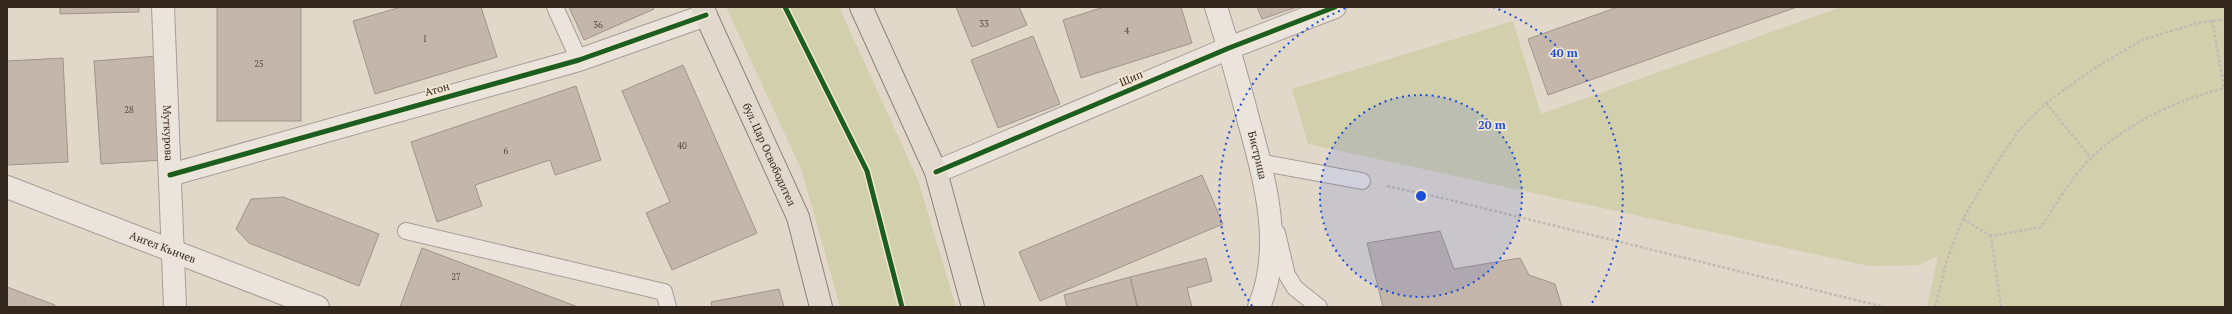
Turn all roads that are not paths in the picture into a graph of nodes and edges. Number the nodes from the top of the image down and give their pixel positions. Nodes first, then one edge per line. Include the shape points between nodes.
1 (163, 7) edge
2 (555, 7) edge
3 (861, 7) edge
4 (1216, 7) edge
5 (1335, 7) edge
6 (704, 11) edge
7 (1229, 48) junction
8 (579, 60) junction
9 (1259, 162) junction
10 (936, 172) junction
11 (170, 174) junction
12 (1362, 181) road end
13 (7, 187) edge
14 (1267, 195) junction
15 (406, 231) dead end
16 (173, 251) junction
17 (175, 307) edge
18 (318, 307) edge
19 (668, 307) edge
20 (821, 307) edge
21 (973, 307) edge
22 (1259, 307) edge
23 (1318, 307) edge

1 - 11 street, Муткурова
2 - 8 lane
3 - 10 main road
4 - 7 street, Бистрица
5 - 7 street, Щип
6 - 8 street, Атон
6 - 20 main road, бул. Цар Освободител via 798,217
7 - 9 street, Бистрица
7 - 10 street, Щип
8 - 11 street, Атон
9 - 12 lane
9 - 14 street, Бистрица
10 - 21 main road
11 - 16 street, Муткурова
13 - 16 street, Ангел Кънчев
14 - 22 street, Бистрица via 1271,258 1266,290
14 - 23 lane via 1287,276 1295,288
15 - 19 lane via 664,292
16 - 17 street, Муткурова
16 - 18 street, Ангел Кънчев

